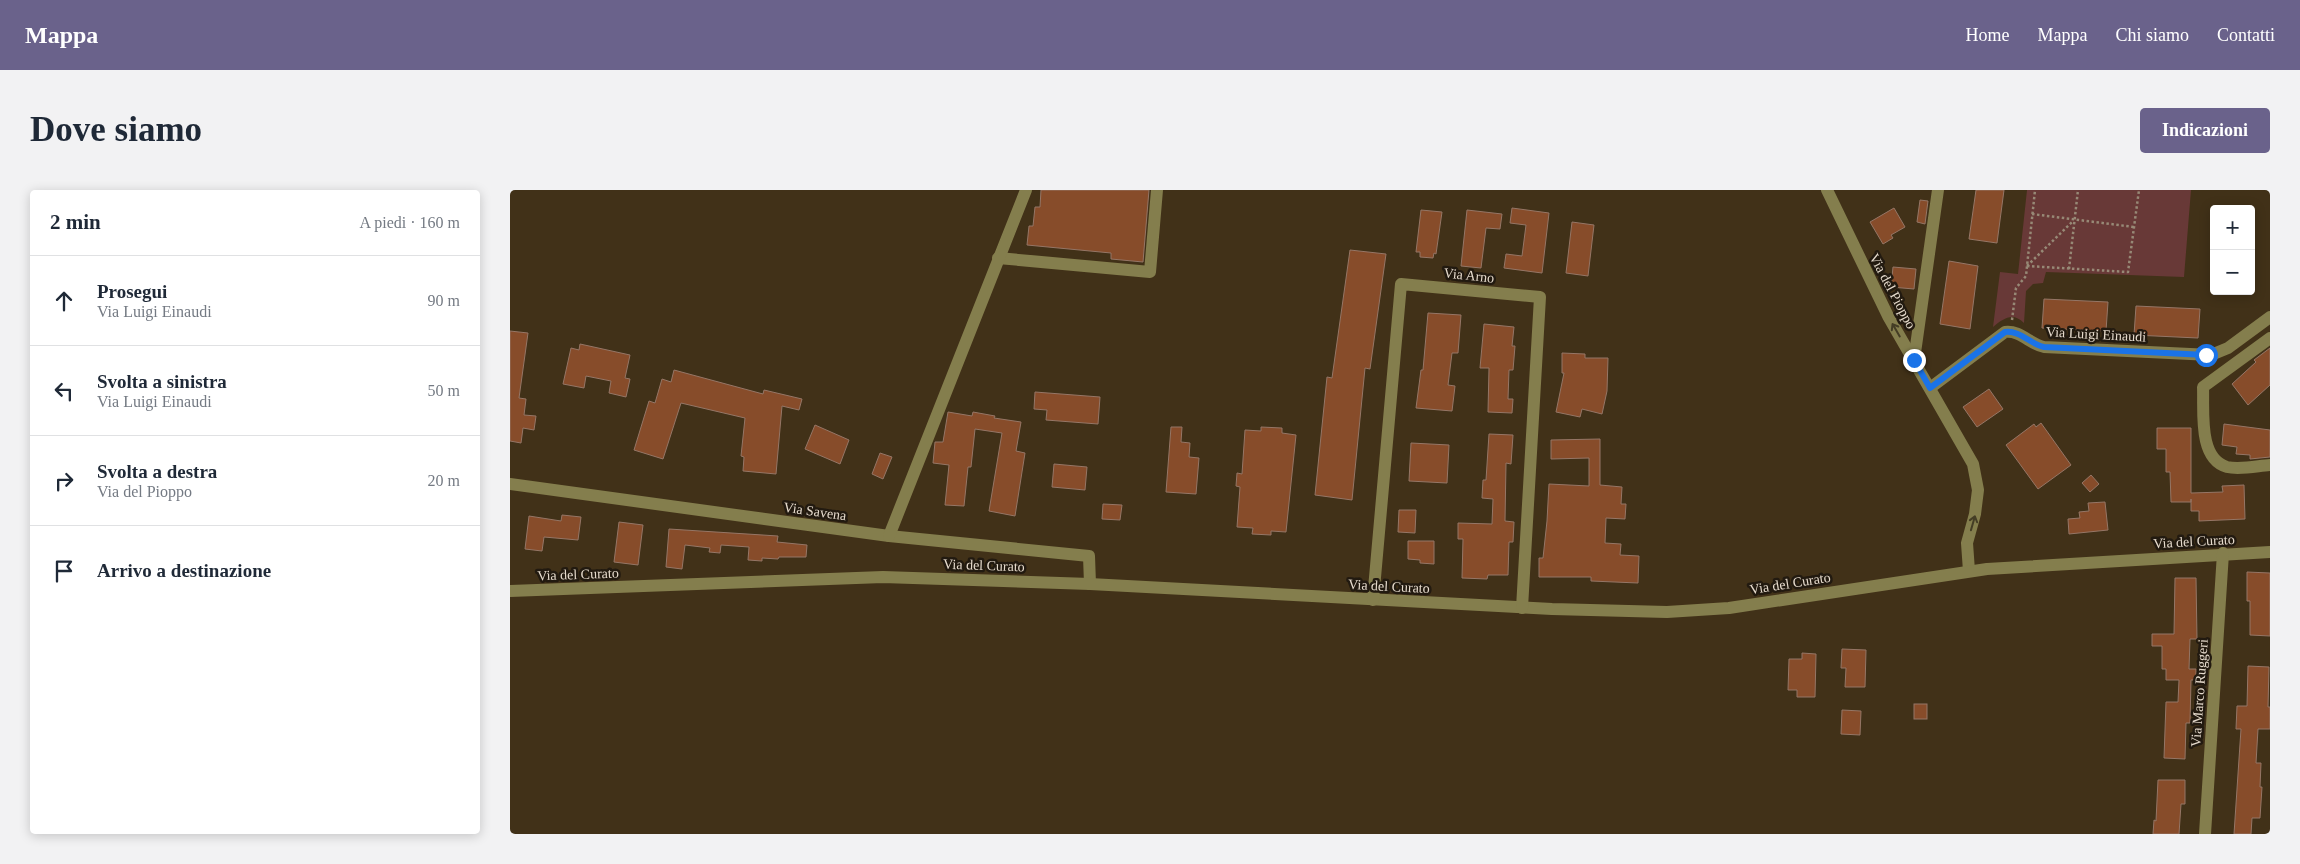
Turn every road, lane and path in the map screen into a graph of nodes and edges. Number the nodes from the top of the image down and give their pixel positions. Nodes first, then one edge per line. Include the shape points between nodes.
1 (1026, 190) edge
2 (1157, 190) edge
3 (1827, 190) edge
4 (1938, 190) edge
5 (2035, 190) edge
6 (2078, 190) edge
7 (2139, 190) edge
8 (2032, 214) junction
9 (2074, 220) junction
10 (2134, 227) junction
11 (998, 258) junction
12 (2027, 266) junction
13 (2069, 269) junction
14 (2270, 317) edge
15 (2011, 332) junction
16 (2270, 338) edge
17 (1914, 360) junction
18 (1930, 388) junction
19 (2270, 465) edge
20 (510, 484) edge
21 (889, 536) junction
22 (2268, 552) edge
23 (2223, 553) junction
24 (1969, 571) junction
25 (1090, 584) junction
26 (510, 592) edge
27 (1373, 600) junction
28 (1522, 608) junction
29 (2205, 834) edge

1 - 11 street
2 - 11 street via 1150,272
17 -> 3 street, Via del Pioppo via 1888,316
4 - 17 street
5 - 8 path
6 - 9 path
7 - 10 path
8 - 9 path
8 - 12 path
9 - 10 path
9 - 12 path
9 - 13 path
10 - 13 path via 2128,272
11 - 21 street
12 - 13 path
12 - 15 path via 2026,276 2016,288
14 - 15 street, Via Luigi Einaudi via 2228,348 2211,355 2044,347
15 - 18 street via 2005,332
16 - 19 street via 2203,387 2206,442 2211,456 2228,467
17 - 18 street, Via del Pioppo
24 -> 18 street, Via del Pioppo via 1967,543 1975,514 1978,480 1968,453
20 - 21 street, Via Savena
21 - 25 street, Via Savena via 1089,556
22 - 23 street, Via del Curato
23 - 24 street, Via del Curato
23 - 29 street, Via Marco Ruggeri
24 - 28 street, Via del Curato via 1696,610
25 - 26 street, Via del Curato via 883,577
25 - 27 street, Via del Curato
27 - 28 street, Via del Curato
27 - 28 street, Via Arno via 1401,284 1540,297

